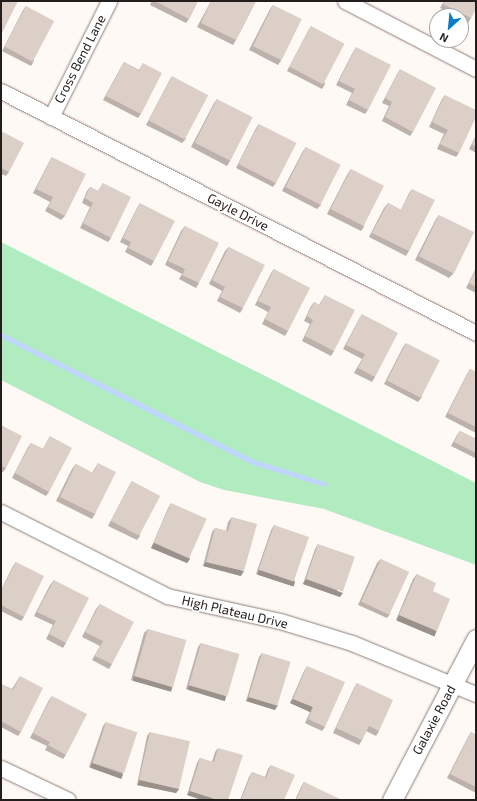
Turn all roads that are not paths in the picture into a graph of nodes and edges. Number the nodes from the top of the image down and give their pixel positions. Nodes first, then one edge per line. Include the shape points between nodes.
1 (110, 1) edge
2 (345, 1) edge
3 (476, 69) edge
4 (1, 91) edge
5 (51, 117) junction
6 (476, 333) edge
7 (1, 512) edge
8 (476, 639) edge
9 (452, 685) junction
10 (476, 694) edge
11 (1, 768) edge
12 (68, 800) edge
13 (392, 800) edge

1 - 5 street, Cross Bend Lane
2 - 3 street
4 - 5 street, Gayle Drive
5 - 6 street, Gayle Drive
7 - 9 street, High Plateau Drive via 167,596 319,633
8 - 9 street, Galaxie Road
9 - 10 street, High Plateau Drive
9 - 13 street, Galaxie Road
11 - 12 street

